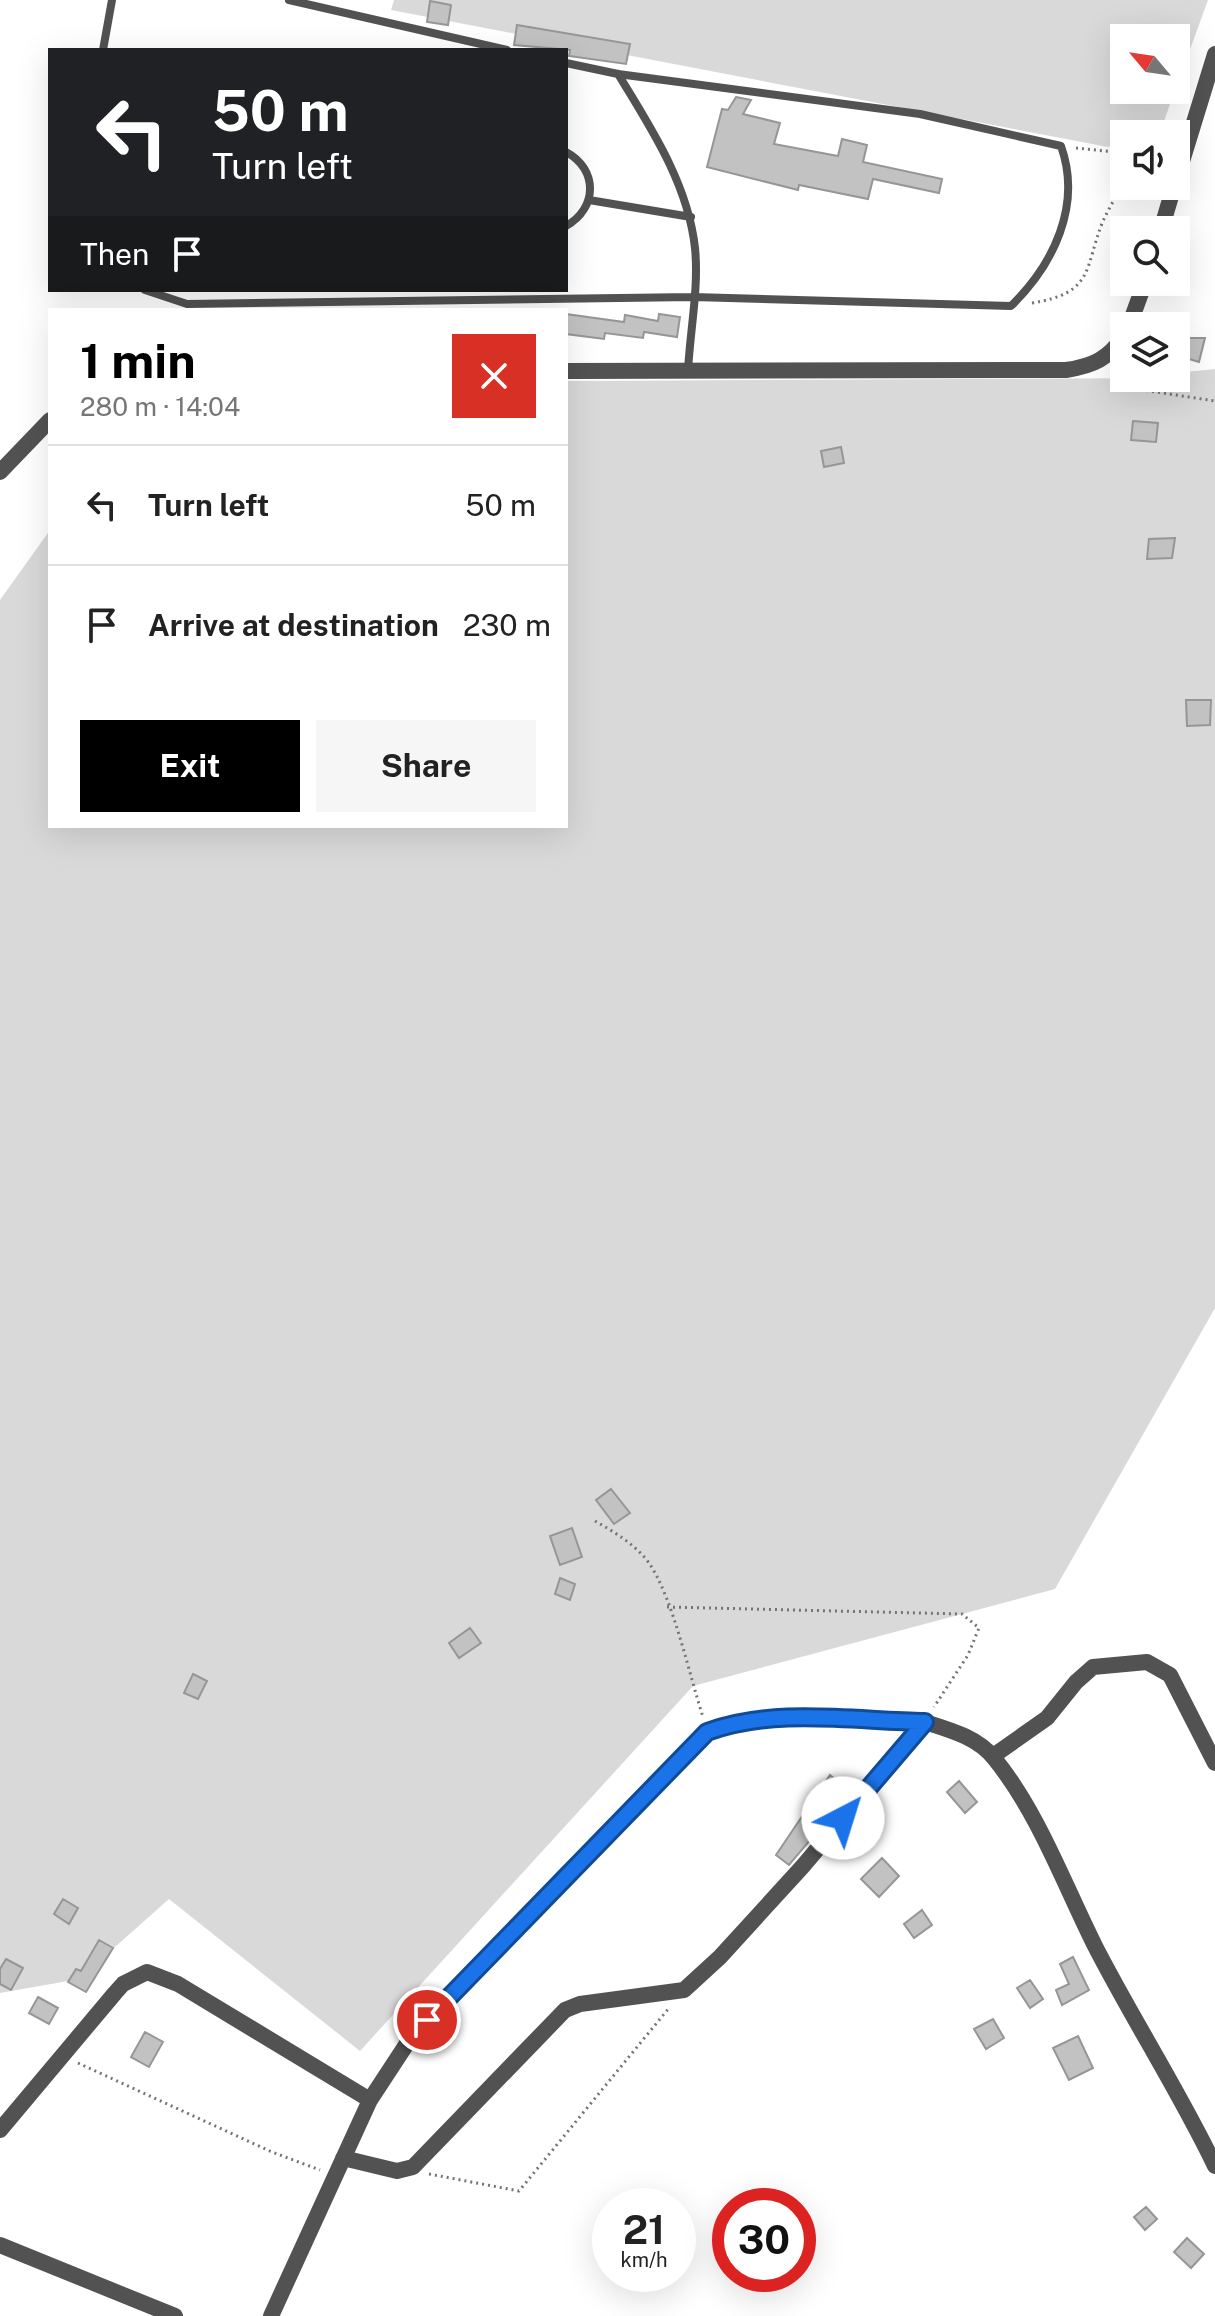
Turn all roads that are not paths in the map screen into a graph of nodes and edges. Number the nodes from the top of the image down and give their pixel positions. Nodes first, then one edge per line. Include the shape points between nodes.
1 (112, 0) edge
2 (289, 0) edge
3 (103, 48) edge
4 (498, 48) edge
5 (1215, 54) edge
6 (568, 63) edge
7 (618, 74) junction
8 (1190, 135) edge
9 (568, 154) edge
10 (589, 200) junction
11 (691, 217) junction
12 (568, 225) edge
13 (151, 292) edge
14 (693, 297) junction
15 (1110, 353) edge
16 (568, 371) edge
17 (688, 371) junction
18 (48, 422) edge
19 (0, 472) edge
20 (925, 1722) junction
21 (993, 1756) junction
22 (1215, 1763) edge
23 (370, 2100) junction
24 (0, 2130) edge
25 (343, 2158) junction
26 (1215, 2166) edge
27 (0, 2245) edge
28 (175, 2316) edge
29 (271, 2316) edge

1 - 3 lane
2 - 4 lane
5 - 8 street
6 - 7 lane
7 - 11 lane via 661,145
7 - 14 lane via 920,114 1061,146 1070,182 1065,221 1041,270 1011,306
9 - 10 lane via 585,167
10 - 11 lane
10 - 12 lane
11 - 14 lane
13 - 14 lane via 187,304
14 - 17 lane
15 - 17 street via 1089,366 1066,370
16 - 17 street
18 - 19 street
20 - 21 street via 958,1732
20 - 23 street via 764,1718 707,1732 410,2039
20 - 25 street via 803,1866 684,1990 565,2010 413,2167 397,2171
21 - 22 street via 1047,1718 1093,1667 1147,1662 1170,1675
21 - 26 street via 1027,1810
23 - 24 street via 155,1973 142,1973 123,1984
23 - 25 street
25 - 29 street
27 - 28 street

